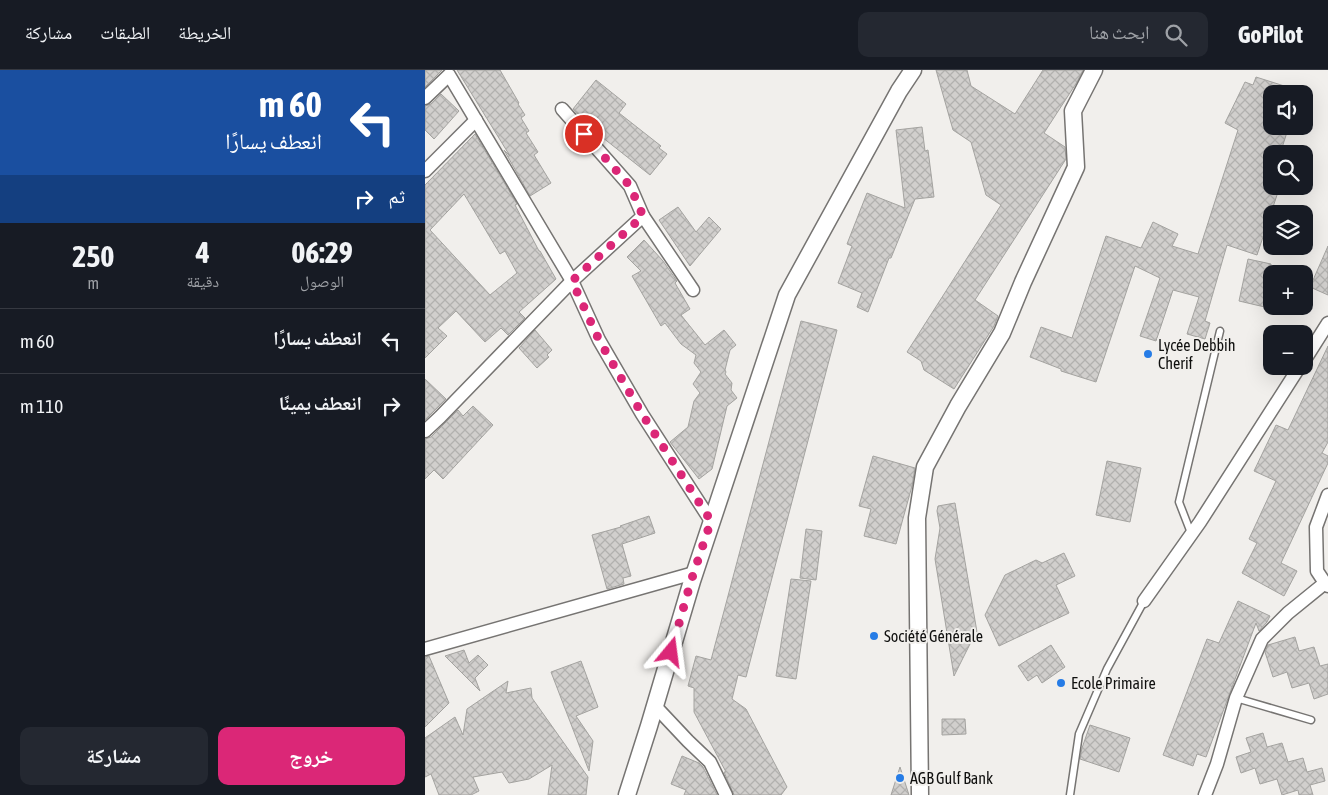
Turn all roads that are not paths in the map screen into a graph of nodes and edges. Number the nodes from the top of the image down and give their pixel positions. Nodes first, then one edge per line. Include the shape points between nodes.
1 (913, 70) edge
2 (1094, 70) edge
3 (447, 73) edge
4 (425, 98) edge
5 (562, 109) dead end
6 (476, 120) junction
7 (425, 171) edge
8 (643, 216) junction
9 (572, 281) junction
10 (693, 290) dead end
11 (1328, 323) edge
12 (1220, 331) dead end
13 (1313, 347) edge
14 (1294, 375) edge
15 (425, 431) edge
16 (1328, 495) edge
17 (711, 521) junction
18 (1191, 535) junction
19 (694, 573) junction
20 (1326, 585) edge
21 (1144, 601) joint
22 (425, 649) edge
23 (1236, 698) junction
24 (655, 706) junction
25 (1311, 720) dead end
26 (627, 795) edge
27 (726, 795) edge
28 (920, 795) edge
29 (1070, 795) edge
30 (1205, 795) edge

1 - 17 street via 787,295
2 - 28 street via 1073,111 1075,167 1002,333 925,467 917,518
3 - 4 street
3 - 6 street
5 - 8 street via 630,186
6 - 7 street
6 - 9 street
8 - 9 street
8 - 10 street
9 - 15 street
9 - 17 street via 599,340
11 - 13 street
12 - 18 lane via 1179,502
14 - 18 street
16 - 20 street via 1316,527 1317,570
17 - 19 street
18 - 21 street
19 - 22 street
19 - 24 street
20 - 23 street via 1288,613 1262,639
21 - 29 lane via 1107,669 1079,734
23 - 25 lane
23 - 30 street
24 - 26 street
24 - 27 street via 710,762

